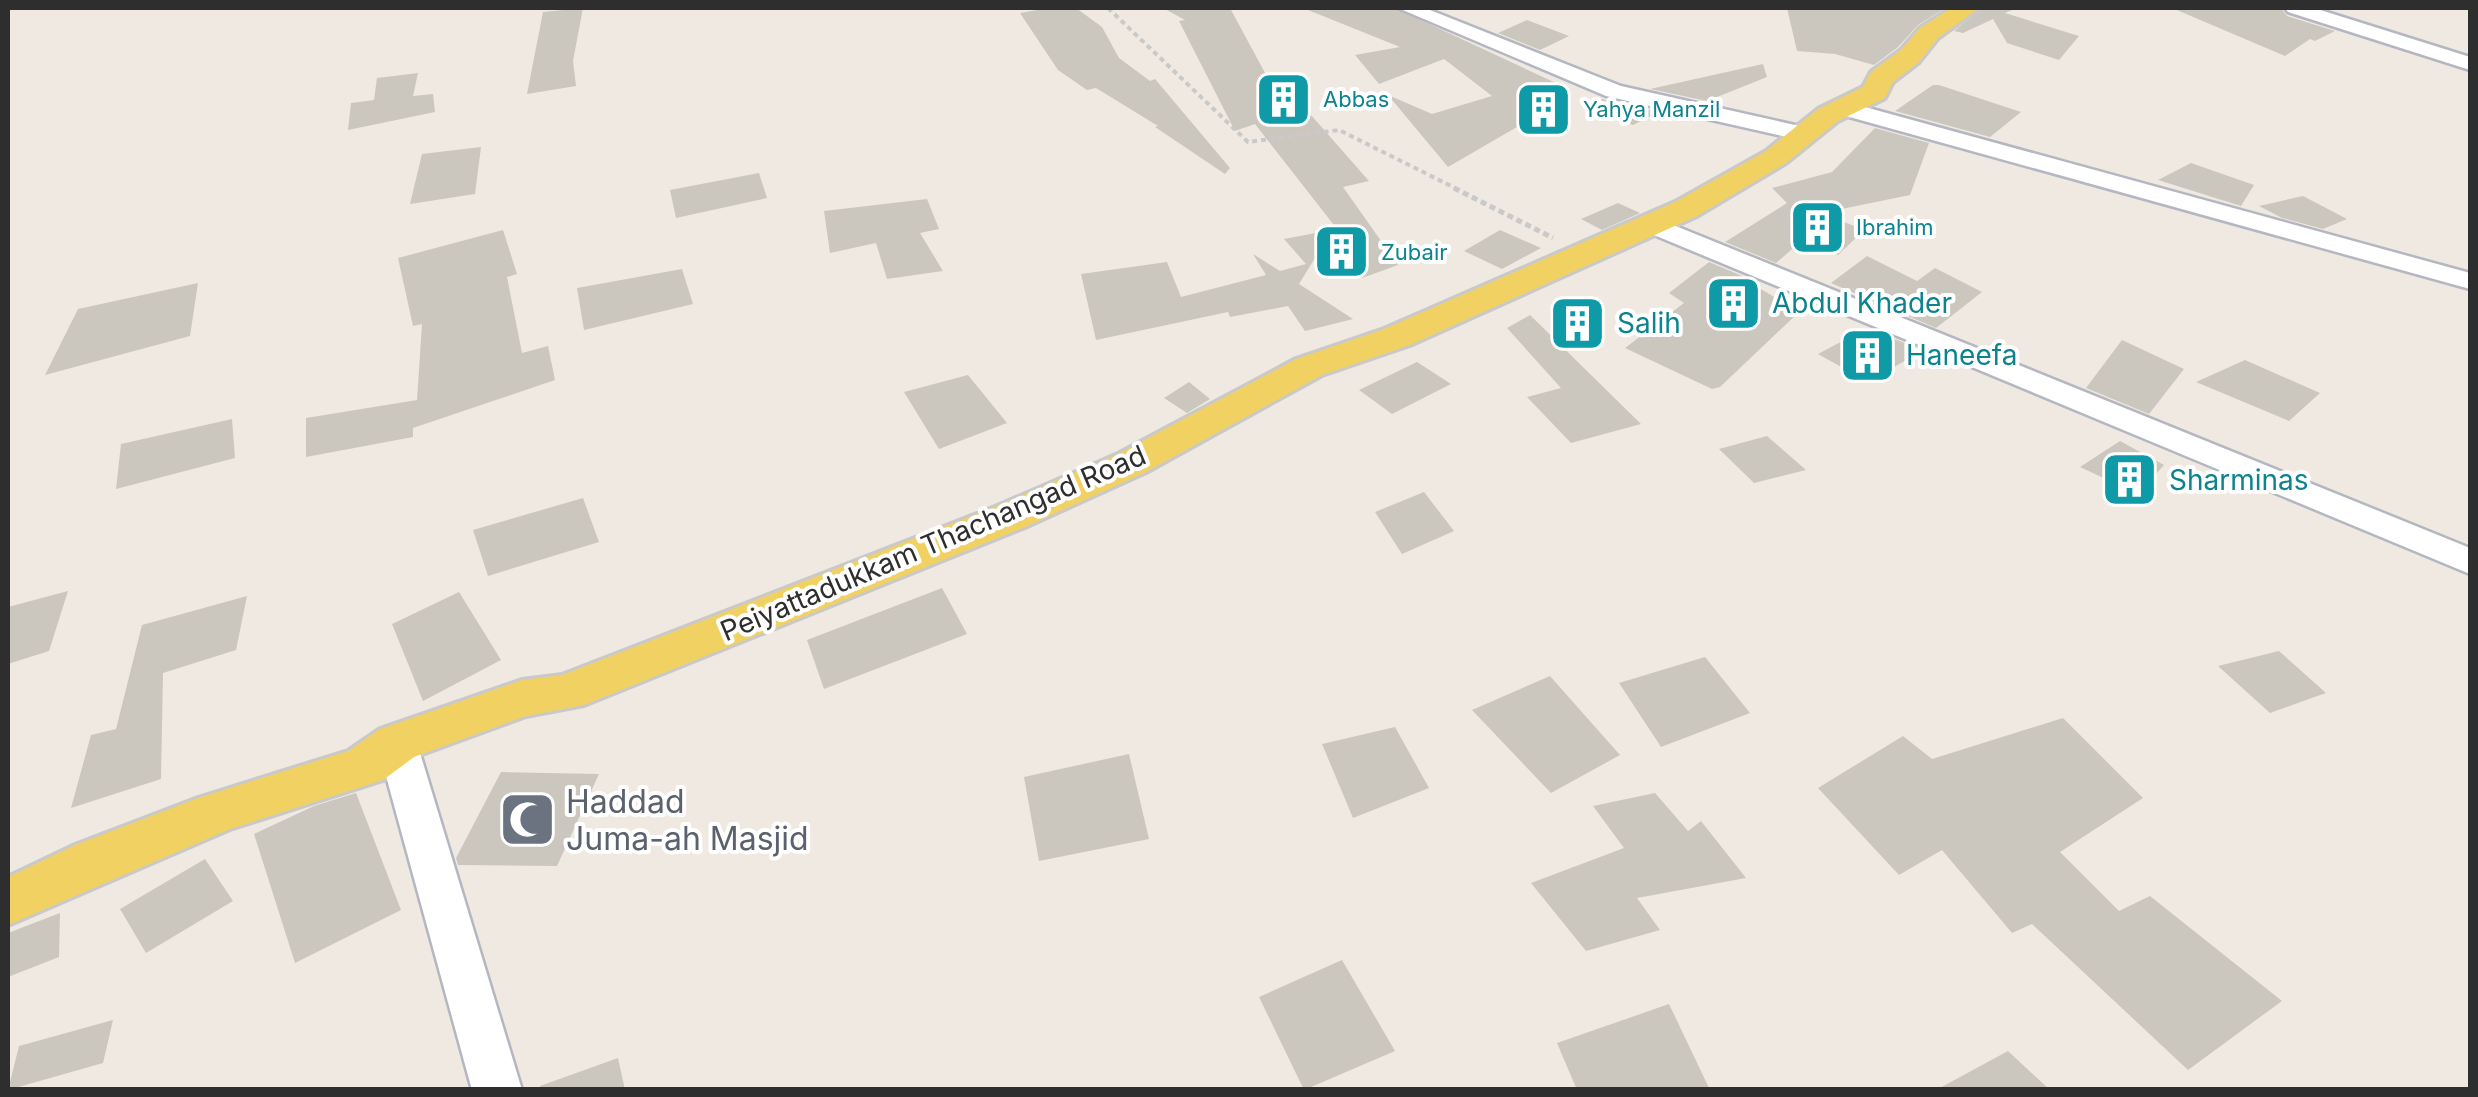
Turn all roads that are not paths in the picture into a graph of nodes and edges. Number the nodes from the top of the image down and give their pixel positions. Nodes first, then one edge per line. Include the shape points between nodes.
1 (1408, 8) edge
2 (1967, 8) edge
3 (2294, 8) edge
4 (2470, 64) edge
5 (1843, 108) junction
6 (1804, 134) junction
7 (1651, 224) junction
8 (2470, 280) edge
9 (2470, 562) edge
10 (397, 743) junction
11 (8, 902) edge
12 (497, 1090) edge

1 - 6 street via 1614,91
2 - 5 main road, Peiyattadukkam Thachangad Road via 1929,33 1875,92
3 - 4 street
5 - 6 main road, Peiyattadukkam Thachangad Road
5 - 8 street
6 - 7 main road, Peiyattadukkam Thachangad Road via 1734,184
7 - 9 street
7 - 10 main road, Peiyattadukkam Thachangad Road via 1397,337 1309,367 1132,463 977,530 568,692 522,698
10 - 11 main road, Peiyattadukkam Thachangad Road via 366,766 216,812
10 - 12 street

